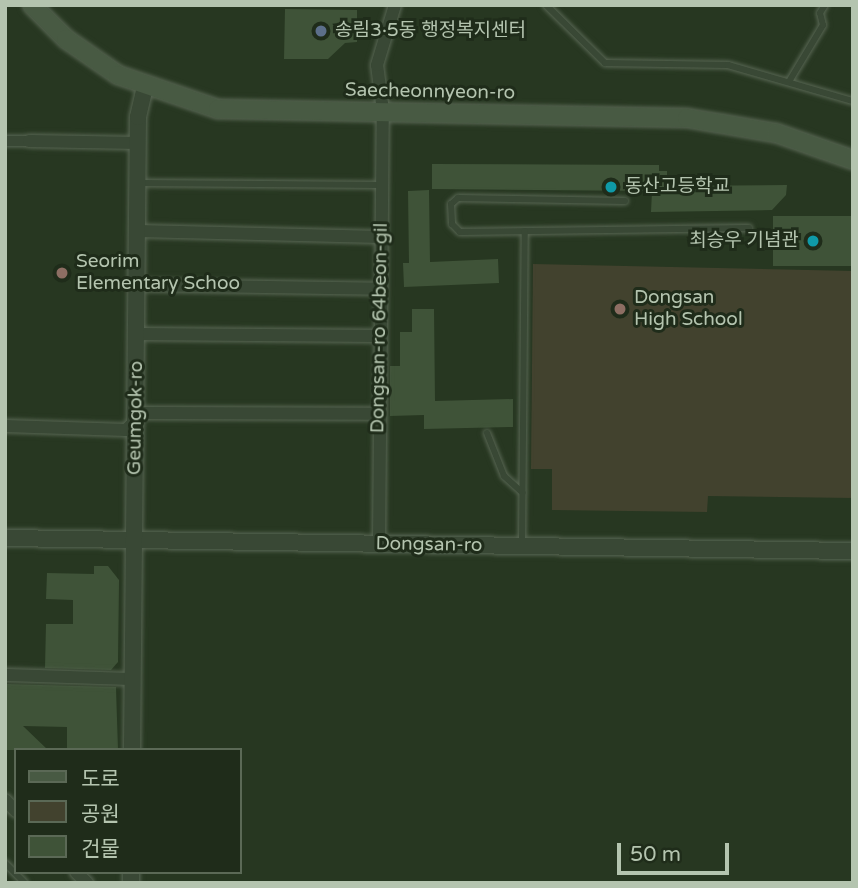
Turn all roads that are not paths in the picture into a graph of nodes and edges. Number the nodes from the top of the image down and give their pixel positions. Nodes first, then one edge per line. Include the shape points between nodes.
1 (32, 5) edge
2 (395, 5) edge
3 (546, 5) edge
4 (825, 5) edge
5 (790, 80) junction
6 (145, 88) junction
7 (853, 101) edge
8 (383, 111) junction
9 (5, 141) edge
10 (29, 141) joint
11 (138, 143) junction
12 (853, 160) edge
13 (138, 183) junction
14 (382, 185) junction
15 (625, 201) dead end
16 (749, 228) dead end
17 (138, 231) junction
18 (525, 231) junction
19 (381, 237) junction
20 (137, 285) junction
21 (380, 289) junction
22 (137, 334) junction
23 (380, 336) junction
24 (379, 414) junction
25 (136, 422) junction
26 (5, 425) edge
27 (487, 433) dead end
28 (523, 493) junction
29 (5, 538) edge
30 (136, 540) junction
31 (379, 544) junction
32 (522, 546) junction
33 (853, 551) edge
34 (5, 675) edge
35 (132, 679) junction
36 (132, 748) edge

1 - 6 main road, Saecheonnyeon-ro via 91,57
2 - 8 street, Dongsan-ro 64beon-gil via 377,65
3 - 5 lane via 589,53 605,63 705,62
4 - 5 lane via 820,13 823,25
5 - 7 lane
6 - 8 main road, Saecheonnyeon-ro via 244,112
6 - 11 street, Geumgok-ro
8 - 12 main road, Saecheonnyeon-ro via 687,118 776,133
8 - 14 street, Dongsan-ro 64beon-gil
9 - 10 street
10 - 11 street
11 - 13 street, Geumgok-ro
13 - 14 lane
13 - 17 street, Geumgok-ro
14 - 19 street, Dongsan-ro 64beon-gil
15 - 18 lane via 458,198 451,204 454,229
16 - 18 lane
17 - 19 street
17 - 20 street, Geumgok-ro
18 - 28 lane
19 - 21 street, Dongsan-ro 64beon-gil
20 - 21 street
20 - 22 street, Geumgok-ro
21 - 23 street, Dongsan-ro 64beon-gil
22 - 23 street
22 - 25 street, Geumgok-ro
23 - 24 street, Dongsan-ro 64beon-gil
24 - 25 street via 144,413
24 - 31 street, Dongsan-ro 64beon-gil
25 - 26 street via 126,430
25 - 30 street, Geumgok-ro
27 - 28 lane via 504,476
28 - 32 lane
29 - 30 street, Dongsan-ro
30 - 31 street, Dongsan-ro
30 - 35 street, Geumgok-ro
31 - 32 street, Dongsan-ro
32 - 33 street, Dongsan-ro
34 - 35 street
35 - 36 street, Geumgok-ro

